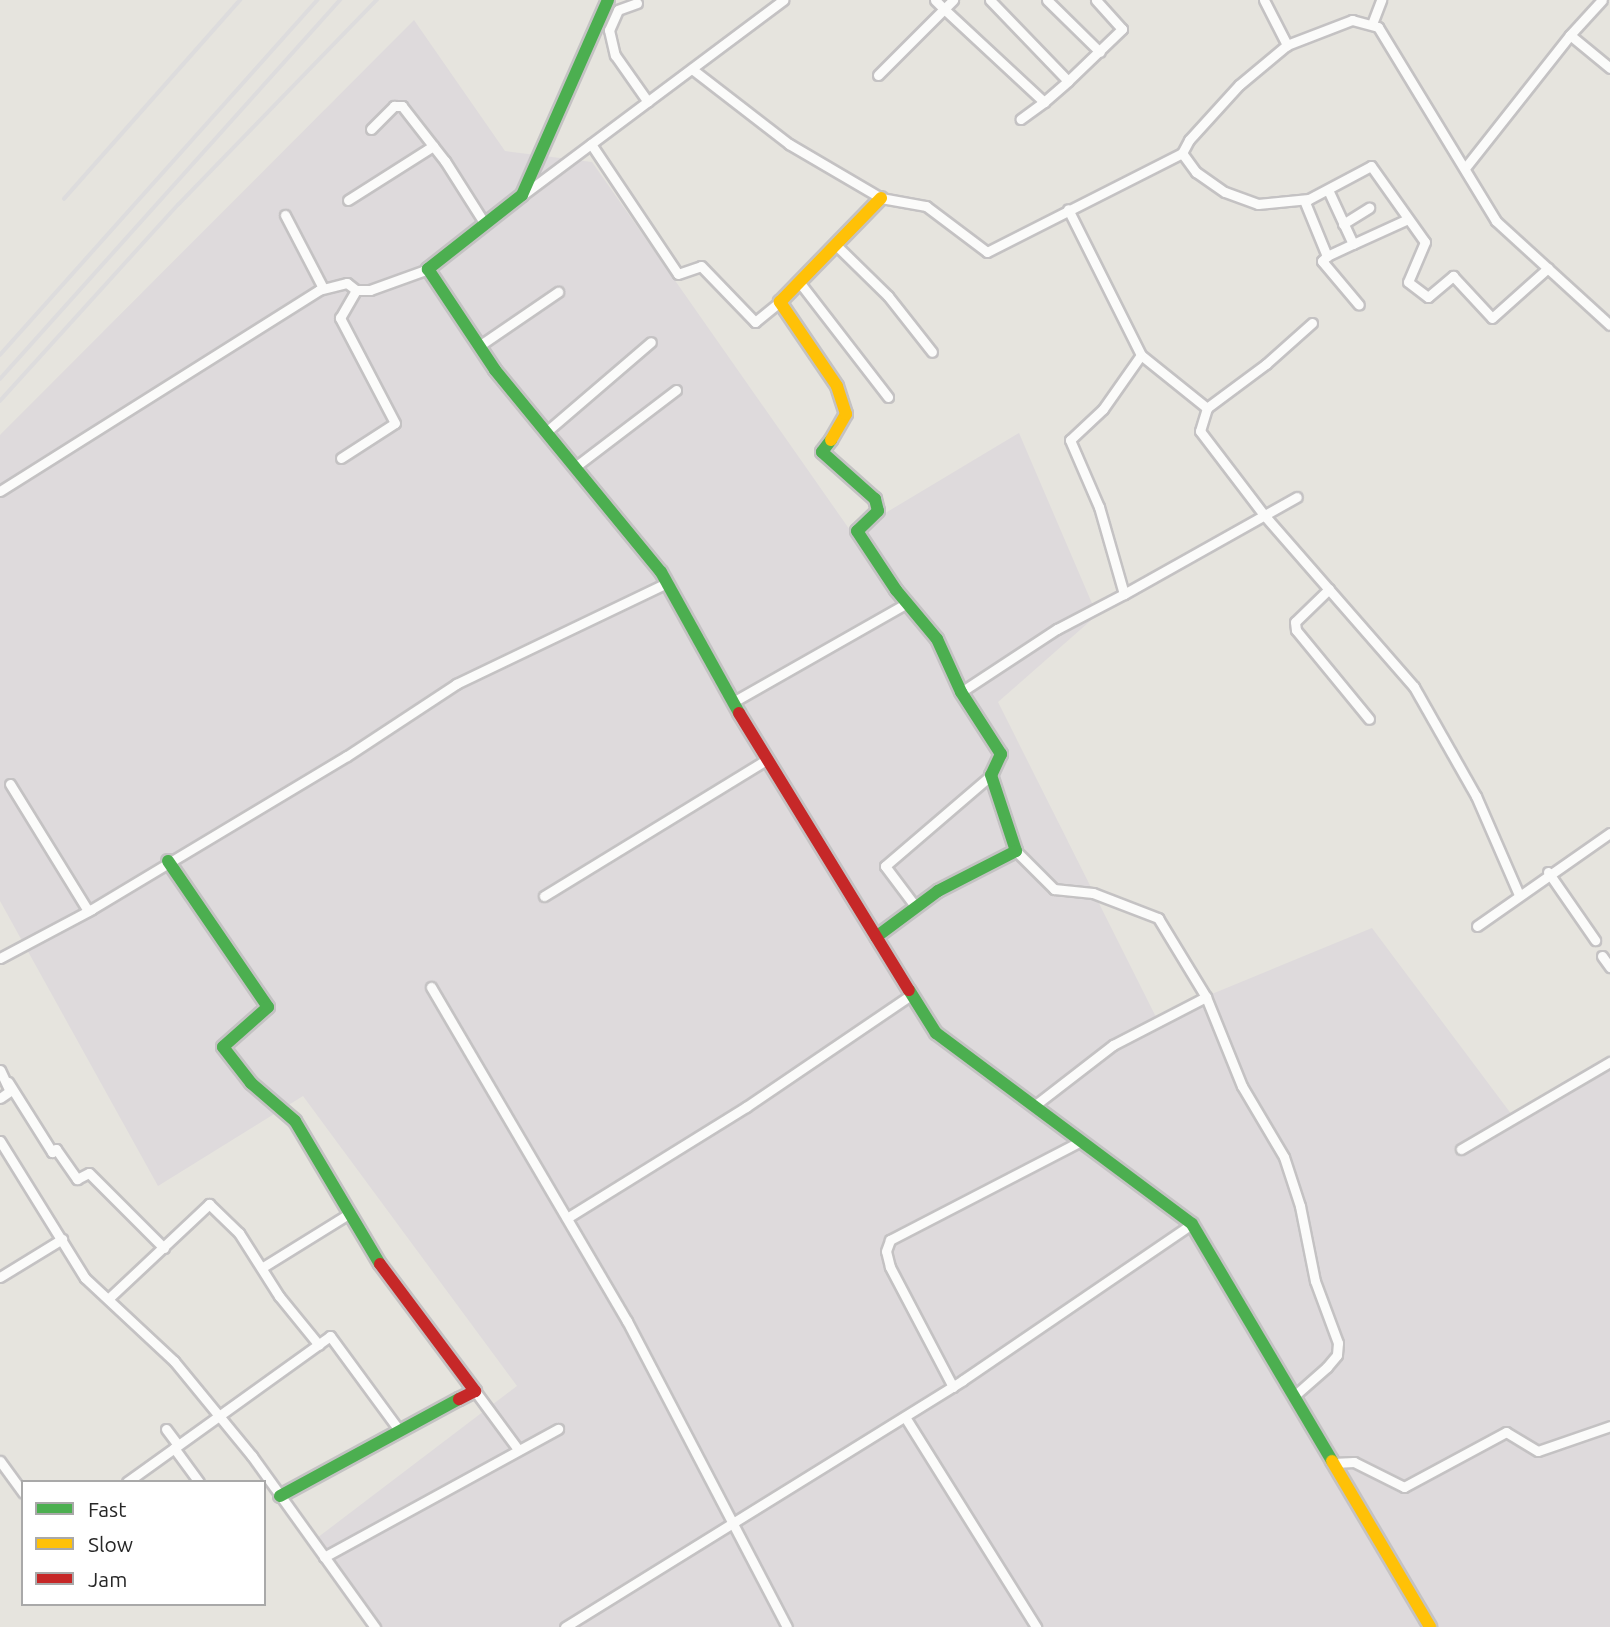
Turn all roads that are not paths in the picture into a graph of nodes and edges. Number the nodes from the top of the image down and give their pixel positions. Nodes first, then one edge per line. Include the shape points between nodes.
1 (608, 0) edge
2 (783, 0) edge
3 (935, 0) edge
4 (953, 0) edge
5 (990, 0) edge
6 (1047, 0) edge
7 (1096, 0) edge
8 (1264, 0) edge
9 (1381, 0) edge
10 (1602, 0) edge
11 (637, 3) dead end
12 (944, 9) junction
13 (1372, 24) junction
14 (1570, 35) junction
15 (1287, 46) junction
16 (1100, 52) junction
17 (1610, 68) edge
18 (692, 69) junction
19 (878, 75) dead end
20 (1068, 81) junction
21 (648, 102) junction
22 (1044, 102) junction
23 (1021, 120) dead end
24 (371, 129) dead end
25 (591, 144) junction
26 (433, 146) junction
27 (1182, 153) junction
28 (1465, 169) junction
29 (1329, 192) junction
30 (522, 195) junction
31 (881, 198) junction
32 (348, 200) dead end
33 (1304, 200) junction
34 (1370, 208) dead end
35 (1068, 209) junction
36 (285, 215) dead end
37 (1408, 219) junction
38 (485, 224) junction
39 (1343, 225) junction
40 (1353, 244) junction
41 (838, 247) junction
42 (1327, 256) junction
43 (1548, 268) junction
44 (428, 269) junction
45 (800, 283) junction
46 (323, 288) junction
47 (356, 290) junction
48 (558, 292) dead end
49 (780, 302) junction
50 (1359, 305) dead end
51 (1312, 323) dead end
52 (1610, 325) edge
53 (652, 342) dead end
54 (479, 346) junction
55 (932, 352) dead end
56 (1141, 355) junction
57 (676, 390) dead end
58 (888, 397) dead end
59 (1206, 408) junction
60 (546, 432) junction
61 (341, 458) dead end
62 (575, 467) junction
63 (0, 491) edge
64 (1297, 497) dead end
65 (1264, 515) junction
66 (667, 583) junction
67 (1329, 589) junction
68 (1124, 594) junction
69 (907, 603) junction
70 (961, 692) junction
71 (733, 702) junction
72 (1369, 719) dead end
73 (766, 760) junction
74 (990, 775) junction
75 (10, 784) dead end
76 (1610, 833) edge
77 (1016, 851) junction
78 (168, 861) junction
79 (1548, 872) junction
80 (1519, 895) junction
81 (544, 896) dead end
82 (915, 906) junction
83 (88, 911) junction
84 (1477, 926) dead end
85 (876, 937) junction
86 (1595, 940) dead end
87 (1602, 956) dead end
88 (0, 958) edge
89 (1610, 967) edge
90 (431, 987) dead end
91 (912, 994) junction
92 (1206, 997) junction
93 (1610, 1062) edge
94 (0, 1070) edge
95 (8, 1082) junction
96 (0, 1098) edge
97 (1034, 1106) junction
98 (0, 1141) edge
99 (1081, 1141) junction
100 (1461, 1149) dead end
101 (350, 1213) junction
102 (567, 1219) junction
103 (1192, 1224) junction
104 (62, 1239) junction
105 (164, 1248) junction
106 (262, 1267) junction
107 (0, 1276) edge
108 (108, 1299) junction
109 (319, 1345) junction
110 (953, 1387) junction
111 (475, 1391) junction
112 (1294, 1396) junction
113 (219, 1416) junction
114 (905, 1417) junction
115 (1610, 1426) edge
116 (166, 1429) dead end
117 (558, 1429) dead end
118 (399, 1430) junction
119 (176, 1446) junction
120 (517, 1448) junction
121 (0, 1461) edge
122 (1333, 1463) junction
123 (130, 1480) edge
124 (198, 1480) edge
125 (21, 1490) edge
126 (280, 1496) junction
127 (736, 1521) junction
128 (324, 1557) junction
129 (374, 1627) edge
130 (565, 1627) edge
131 (788, 1627) edge
132 (1036, 1627) edge
133 (1430, 1627) edge

1 - 30 street
2 - 18 street
3 - 12 street
4 - 12 street
5 - 20 street
6 - 16 street
7 - 16 street via 1122,29
8 - 15 street
9 - 13 street
10 - 14 street
11 - 21 street via 618,10 609,30 615,55
12 - 19 street
12 - 22 street
13 - 15 street via 1352,20
13 - 28 street via 1388,36
14 - 17 street
14 - 28 street
15 - 27 street via 1239,85
16 - 20 street
18 - 21 street
18 - 31 street via 789,144
20 - 22 street
21 - 25 street
22 - 23 street
24 - 26 street via 399,104
25 - 30 street
25 - 49 street via 678,274 701,266 755,323
26 - 32 street
26 - 38 street
27 - 33 street via 1196,172 1225,192 1258,204
27 - 35 street
28 - 43 street via 1496,221
29 - 33 street
29 - 37 street via 1371,166
29 - 39 street
30 - 38 street
31 - 35 street via 926,206 986,253
31 - 41 street
33 - 42 street
34 - 39 street
35 - 56 street
36 - 46 street
37 - 40 street
37 - 43 street via 1425,242 1408,282 1428,297 1453,276 1492,318
38 - 44 street
39 - 40 street
40 - 42 street
41 - 45 street
41 - 55 street via 888,296
42 - 50 street via 1322,261
43 - 52 street
44 - 47 street via 370,290
44 - 54 street
45 - 49 street
45 - 58 street
46 - 47 street via 347,283
46 - 63 street
47 - 61 street via 340,318 395,423
48 - 54 street
49 - 69 street via 837,386 846,414 843,425 821,452 875,499 878,511 857,531
51 - 59 street
53 - 60 street
54 - 60 street
56 - 59 street
56 - 68 street via 1103,410 1070,440 1099,507
57 - 62 street
59 - 65 street via 1200,431
60 - 62 street
62 - 66 street
64 - 65 street
65 - 67 street
65 - 68 street
66 - 71 street
66 - 78 street via 456,684 358,750
67 - 72 street via 1296,622 1296,630
67 - 80 street via 1414,687 1476,796
68 - 70 street via 1057,629
69 - 70 street via 937,639
69 - 71 street
70 - 74 street via 1001,754
71 - 73 street
73 - 81 street
73 - 85 street
74 - 77 street
74 - 82 street via 885,866
75 - 83 street
76 - 79 street
77 - 82 street
77 - 92 street via 1054,889 1093,893 1158,918
78 - 83 street
78 - 101 street via 268,1007 223,1047 251,1083 295,1121
79 - 80 street
79 - 86 street
80 - 84 street
82 - 85 street
83 - 88 street
85 - 91 street
87 - 89 street
90 - 102 street
91 - 97 street via 936,1033
91 - 102 street via 746,1107
92 - 97 street via 1113,1045
92 - 112 street via 1242,1086 1284,1157 1300,1206 1315,1281 1338,1343 1332,1361
93 - 100 street
94 - 95 street
95 - 96 street via 10,1091
95 - 105 street via 52,1152 56,1149 77,1179 89,1173
97 - 99 street
98 - 104 street
99 - 103 street
99 - 110 street via 890,1240 886,1251 890,1266
101 - 106 street
101 - 111 street via 362,1240
102 - 127 street
103 - 110 street
103 - 112 street
104 - 107 street
104 - 108 street via 85,1278
105 - 106 street via 209,1204 239,1233
105 - 108 street
106 - 109 street
108 - 113 street via 174,1361
109 - 113 street
109 - 118 street via 330,1336
110 - 114 street
111 - 118 street
111 - 120 street
112 - 122 street
113 - 119 street
113 - 126 street
114 - 127 street
114 - 132 street
115 - 122 street via 1538,1451 1506,1432 1404,1487 1354,1462
116 - 119 street
117 - 120 street
118 - 126 street
119 - 123 street
119 - 124 street
120 - 128 street via 506,1460
121 - 125 street
122 - 133 street
126 - 128 street
127 - 130 street
127 - 131 street
128 - 129 street

